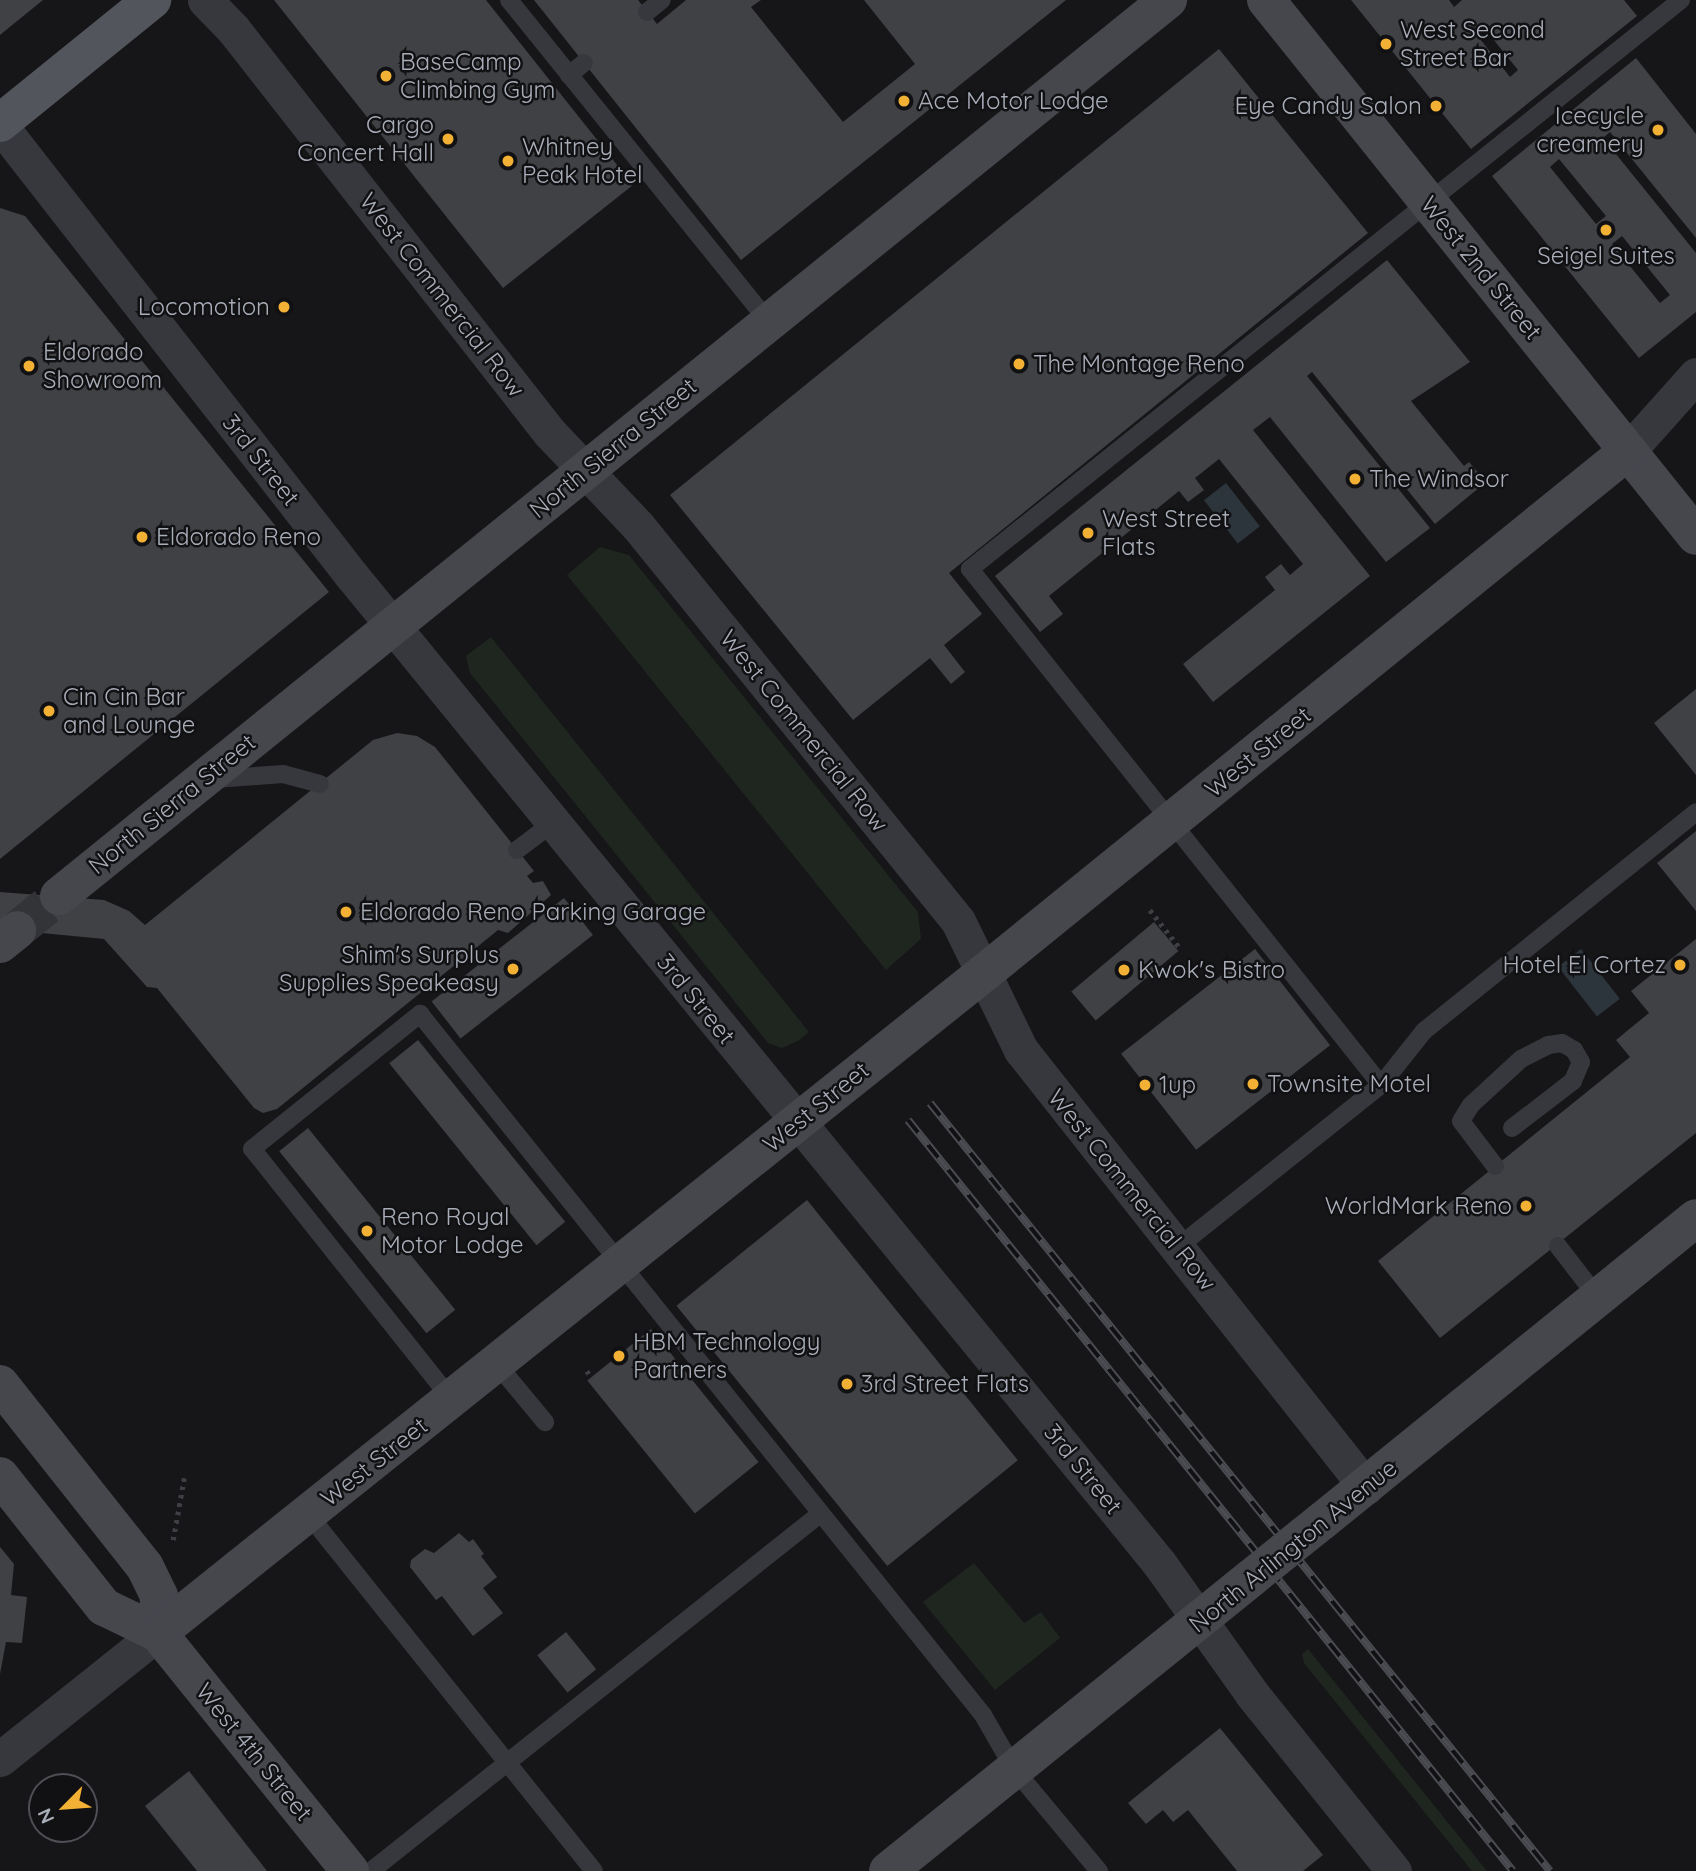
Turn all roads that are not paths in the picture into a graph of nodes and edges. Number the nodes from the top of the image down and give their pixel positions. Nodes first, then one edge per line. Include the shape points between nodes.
1 (152, 0) edge
2 (205, 0) edge
3 (509, 0) edge
4 (662, 0) edge
5 (1168, 0) edge
6 (1266, 0) edge
7 (1681, 0) edge
8 (647, 12) dead end
9 (584, 63) dead end
10 (569, 75) junction
11 (0, 124) edge
12 (1429, 204) junction
13 (768, 321) junction
14 (1696, 375) edge
15 (1696, 414) edge
16 (1628, 450) junction
17 (587, 470) junction
18 (1696, 536) edge
19 (395, 624) junction
20 (201, 780) junction
21 (320, 784) dead end
22 (1696, 812) edge
23 (554, 822) junction
24 (1171, 822) junction
25 (517, 850) dead end
26 (58, 895) tunnel mouth
27 (984, 974) junction
28 (1381, 1085) junction
29 (799, 1121) junction
30 (1512, 1128) dead end
31 (1495, 1166) dead end
32 (1696, 1219) edge
33 (1558, 1246) dead end
34 (1178, 1247) junction
35 (620, 1265) junction
36 (1598, 1298) junction
37 (496, 1363) junction
38 (0, 1384) edge
39 (452, 1400) junction
40 (545, 1422) dead end
41 (0, 1476) edge
42 (1366, 1487) junction
43 (308, 1514) junction
44 (820, 1514) junction
45 (1201, 1620) junction
46 (158, 1633) junction
47 (0, 1759) edge
48 (507, 1763) junction
49 (1014, 1769) junction
50 (351, 1871) edge
51 (371, 1871) edge
52 (594, 1871) edge
53 (888, 1871) edge
54 (1098, 1871) edge
55 (1394, 1871) edge

1 - 11 main road
2 - 17 street, West Commercial Row via 233,29 549,432
3 - 10 lane
4 - 8 lane
5 - 13 main road, North Sierra Street
6 - 12 main road, West 2nd Street
7 - 12 lane
9 - 10 lane
10 - 13 lane
11 - 19 street, 3rd Street
12 - 16 main road, West 2nd Street
12 - 24 lane via 970,569
13 - 17 main road, North Sierra Street
14 - 16 street, West Street
15 - 16 street, West Street
16 - 18 main road, West 2nd Street
16 - 24 main road, West Street
17 - 19 main road, North Sierra Street
17 - 27 street, West Commercial Row via 958,921
19 - 20 main road, North Sierra Street
19 - 23 street, 3rd Street
20 - 21 lane via 283,774
20 - 26 main road, North Sierra Street
22 - 28 lane via 1424,1031
23 - 25 lane
23 - 29 street, 3rd Street via 750,1067
24 - 27 main road, West Street
24 - 28 lane
27 - 29 main road, West Street
27 - 34 street, West Commercial Row via 1021,1050
28 - 34 lane
29 - 35 main road, West Street
29 - 45 street, 3rd Street
30 - 31 lane via 1573,1081 1581,1062 1574,1050 1562,1043 1548,1045 1521,1059 1471,1105 1461,1121
32 - 36 main road, North Arlington Avenue
33 - 36 lane
34 - 42 street, West Commercial Row
35 - 37 main road, West Street
35 - 39 lane via 419,1014 252,1149
35 - 44 lane
36 - 42 main road, North Arlington Avenue
37 - 39 main road, West Street
37 - 40 lane
38 - 46 main road via 145,1567 159,1596
39 - 43 main road, West Street
41 - 46 main road, West 4th Street via 104,1606
42 - 45 main road, North Arlington Avenue, bridge
43 - 46 main road, West Street
43 - 48 lane
44 - 48 lane
44 - 49 lane via 983,1715
45 - 49 main road, North Arlington Avenue
45 - 55 street, 3rd Street via 1252,1694
46 - 47 street, West Street
46 - 50 main road, West 4th Street
48 - 51 lane
48 - 52 lane
49 - 53 main road, North Arlington Avenue
49 - 54 lane

